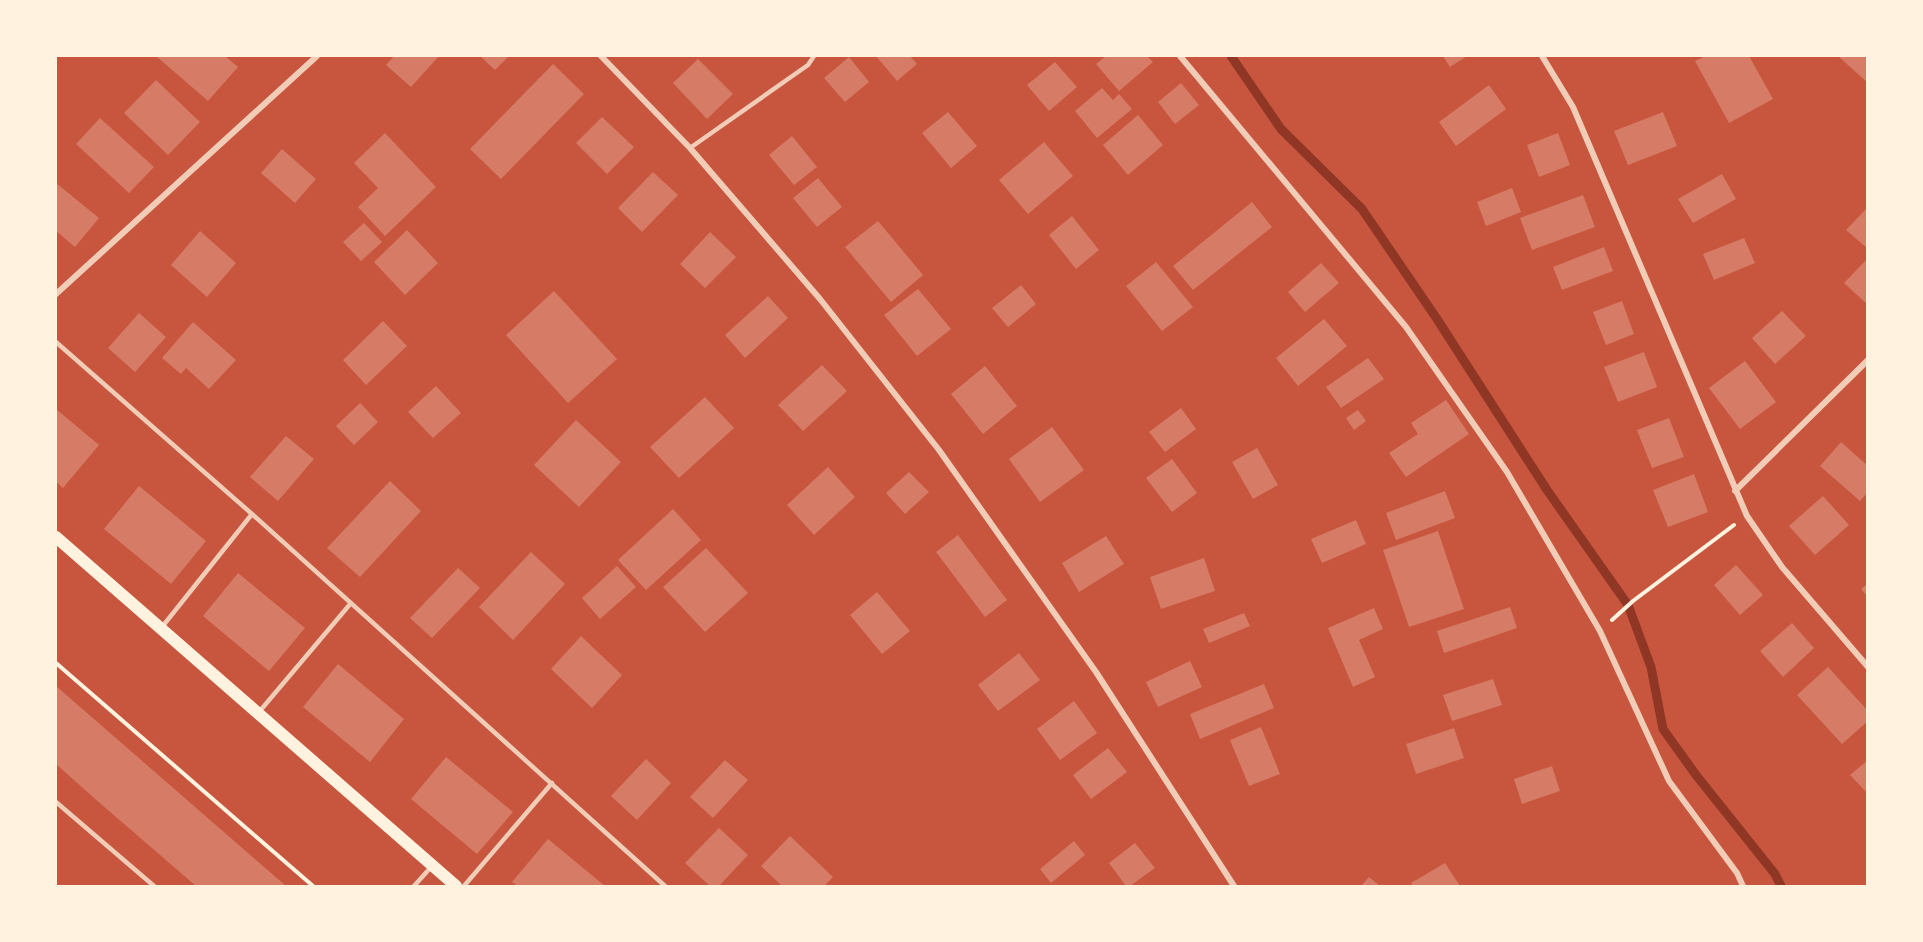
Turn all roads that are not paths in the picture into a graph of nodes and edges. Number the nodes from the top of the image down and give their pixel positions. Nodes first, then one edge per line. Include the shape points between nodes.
1 (317, 56) edge
2 (602, 56) edge
3 (814, 56) edge
4 (1180, 56) edge
5 (1542, 56) edge
6 (690, 148) junction
7 (56, 294) edge
8 (56, 342) edge
9 (1868, 360) edge
10 (1735, 491) junction
11 (252, 514) junction
12 (56, 537) edge
13 (351, 603) junction
14 (161, 629) junction
15 (1868, 667) edge
16 (258, 714) junction
17 (552, 783) junction
18 (56, 802) edge
19 (432, 866) junction
20 (154, 886) edge
21 (414, 886) edge
22 (456, 886) edge
23 (464, 886) edge
24 (665, 886) edge
25 (1234, 886) edge
26 (1743, 886) edge

1 - 7 street
2 - 6 street
3 - 6 lane via 808,65
4 - 26 street via 1406,327 1507,472 1599,631 1669,781
5 - 10 street via 1572,107
6 - 25 street via 820,299 939,450 1096,672
8 - 11 lane
9 - 10 street
10 - 15 street via 1782,567
11 - 13 lane
11 - 14 lane
12 - 14 main road
13 - 16 lane
13 - 17 lane
14 - 16 main road
16 - 19 main road
17 - 23 lane
17 - 24 lane
18 - 20 lane
19 - 21 lane
19 - 22 main road

